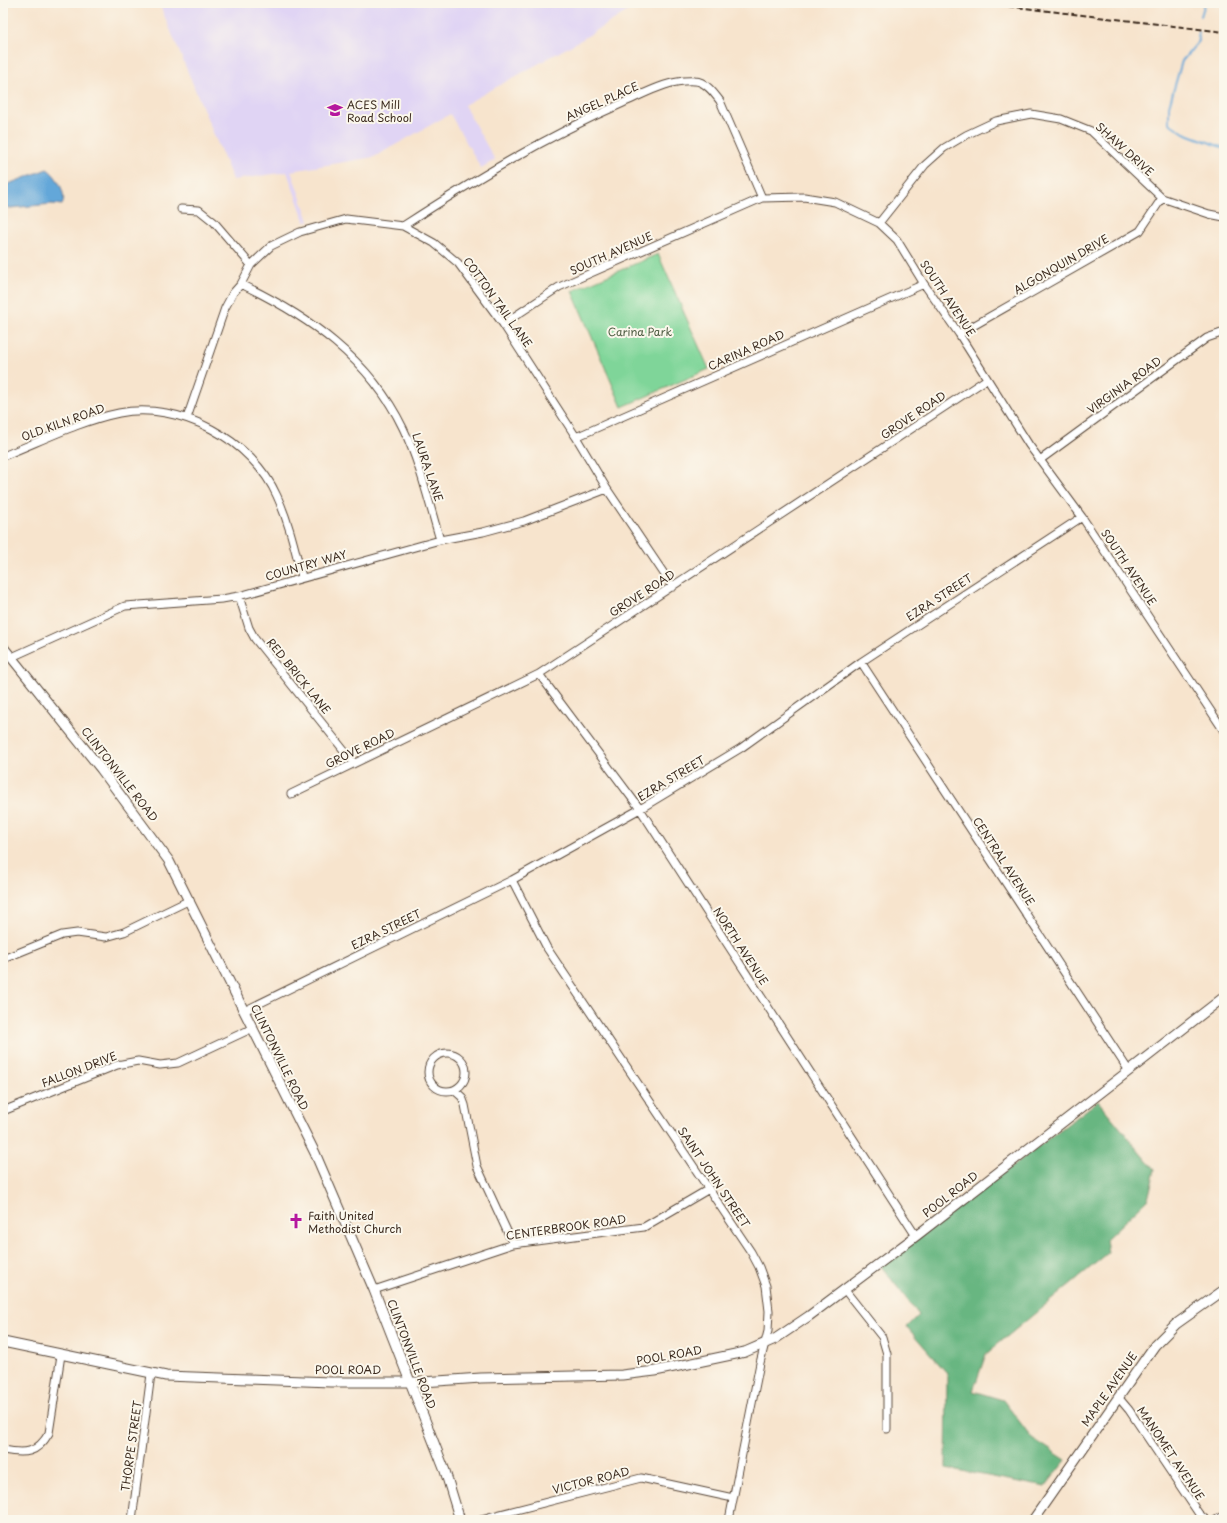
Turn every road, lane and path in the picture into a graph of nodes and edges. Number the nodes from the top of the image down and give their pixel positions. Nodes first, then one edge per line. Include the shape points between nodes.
1 (762, 198) junction
2 (1162, 198) junction
3 (180, 209) dead end
4 (1224, 217) edge
5 (879, 223) junction
6 (403, 226) junction
7 (251, 265) junction
8 (241, 284) junction
9 (924, 284) junction
10 (503, 324) junction
11 (1224, 332) edge
12 (960, 334) junction
13 (987, 379) junction
14 (187, 418) junction
15 (576, 437) junction
16 (3, 456) edge
17 (1040, 460) junction
18 (607, 489) junction
19 (1082, 517) junction
20 (440, 540) junction
21 (302, 577) junction
22 (673, 587) junction
23 (239, 596) junction
24 (3, 646) edge
25 (12, 657) junction
26 (861, 662) junction
27 (539, 674) junction
28 (1224, 731) edge
29 (354, 763) junction
30 (291, 794) dead end
31 (640, 810) junction
32 (512, 880) junction
33 (190, 900) junction
34 (3, 959) edge
35 (1224, 997) edge
36 (244, 1010) junction
37 (252, 1028) junction
38 (1129, 1071) junction
39 (454, 1090) junction
40 (3, 1111) edge
41 (709, 1189) junction
42 (916, 1236) junction
43 (513, 1244) junction
44 (844, 1289) junction
45 (374, 1290) junction
46 (1224, 1290) edge
47 (3, 1342) edge
48 (765, 1344) junction
49 (61, 1355) junction
50 (151, 1374) junction
51 (410, 1382) junction
52 (1118, 1397) junction
53 (887, 1429) dead end
54 (3, 1450) edge
55 (733, 1498) junction
56 (1224, 1515) edge
57 (132, 1520) edge
58 (460, 1520) edge
59 (477, 1520) edge
60 (729, 1520) edge
61 (1033, 1520) edge
62 (1206, 1520) edge
63 (1216, 1520) edge

1 - 5 street, SOUTH AVENUE via 804,197 836,202
1 - 6 street, ANGEL PLACE via 720,101 712,90 696,81 672,82 562,131 489,171
1 - 10 street, SOUTH AVENUE via 559,288
2 - 4 street, SHAW DRIVE
2 - 5 street, SHAW DRIVE via 1091,131 1061,119 1031,114 996,122 944,148 925,165
2 - 12 street, ALGONQUIN DRIVE via 1140,231
3 - 7 street via 199,210 214,222
5 - 9 street, SOUTH AVENUE via 897,240
6 - 7 street, COTTON TAIL LANE via 346,219 300,232 271,246
6 - 10 street, COTTON TAIL LANE via 434,243 458,263
7 - 8 street, COTTON TAIL LANE
8 - 14 street, COTTON TAIL LANE via 225,308
8 - 20 street, LAURA LANE via 277,301 315,325 346,351 382,392 403,427 417,461
9 - 12 street, SOUTH AVENUE
9 - 15 street, CARINA ROAD
10 - 15 street, COTTON TAIL LANE
11 - 17 street, VIRGINIA ROAD via 1207,338
12 - 13 street, SOUTH AVENUE
13 - 17 street, SOUTH AVENUE
13 - 22 street, GROVE ROAD
14 - 16 street, OLD KILN ROAD via 164,413 120,413 95,420
14 - 21 street, OLD KILN ROAD via 225,436 243,451 267,478 282,508
15 - 18 street, COTTON TAIL LANE
17 - 19 street, SOUTH AVENUE
18 - 20 street, COUNTRY WAY via 524,521
18 - 22 street, COTTON TAIL LANE
19 - 26 street, EZRA STREET
19 - 28 street, SOUTH AVENUE
20 - 21 street, COUNTRY WAY
21 - 23 street, COUNTRY WAY
22 - 27 street, GROVE ROAD
23 - 25 street, COUNTRY WAY via 126,606
23 - 29 street, RED BRICK LANE via 255,639
24 - 25 street, CLINTONVILLE ROAD
25 - 33 street, CLINTONVILLE ROAD via 147,829 169,861
26 - 31 street, EZRA STREET via 741,748
26 - 38 street, CENTRAL AVENUE
27 - 29 street, GROVE ROAD
27 - 31 street, NORTH AVENUE
29 - 30 street, GROVE ROAD
31 - 32 street, EZRA STREET
31 - 42 street, NORTH AVENUE
32 - 36 street, EZRA STREET
32 - 41 street, SAINT JOHN STREET via 547,948
33 - 34 street via 124,932 106,937 77,933 62,935
33 - 36 street, CLINTONVILLE ROAD
35 - 38 street, POOL ROAD
36 - 37 street, CLINTONVILLE ROAD
37 - 40 street, FALLON DRIVE via 178,1063 160,1065 138,1061 117,1065
37 - 45 street, CLINTONVILLE ROAD via 315,1153
38 - 42 street, POOL ROAD
39 - 39 street via 442,1091 429,1079 431,1061 446,1052 456,1054 466,1066 465,1080
39 - 43 street via 462,1097 465,1105 477,1166
41 - 43 street, CENTERBROOK ROAD via 644,1227
41 - 48 street, SAINT JOHN STREET via 761,1272 769,1304
42 - 44 street, POOL ROAD
43 - 45 street, CENTERBROOK ROAD
44 - 48 street, POOL ROAD via 792,1328
44 - 53 street via 882,1338 887,1354
45 - 51 street, CLINTONVILLE ROAD
46 - 52 street, MAPLE AVENUE via 1196,1308 1164,1335
47 - 49 street, POOL ROAD
48 - 51 street, POOL ROAD via 736,1354 637,1374
48 - 55 street, SAINT JOHN STREET
49 - 50 street, POOL ROAD
49 - 54 street via 49,1433 43,1443 32,1451 18,1453
50 - 51 street, POOL ROAD via 201,1379
50 - 57 street, THORPE STREET
51 - 58 street, CLINTONVILLE ROAD via 449,1483
52 - 61 street, MAPLE AVENUE
52 - 62 street, MANOMET AVENUE via 1199,1514
55 - 59 street, VICTOR ROAD via 641,1478
55 - 60 street, SAINT JOHN STREET
56 - 63 street

